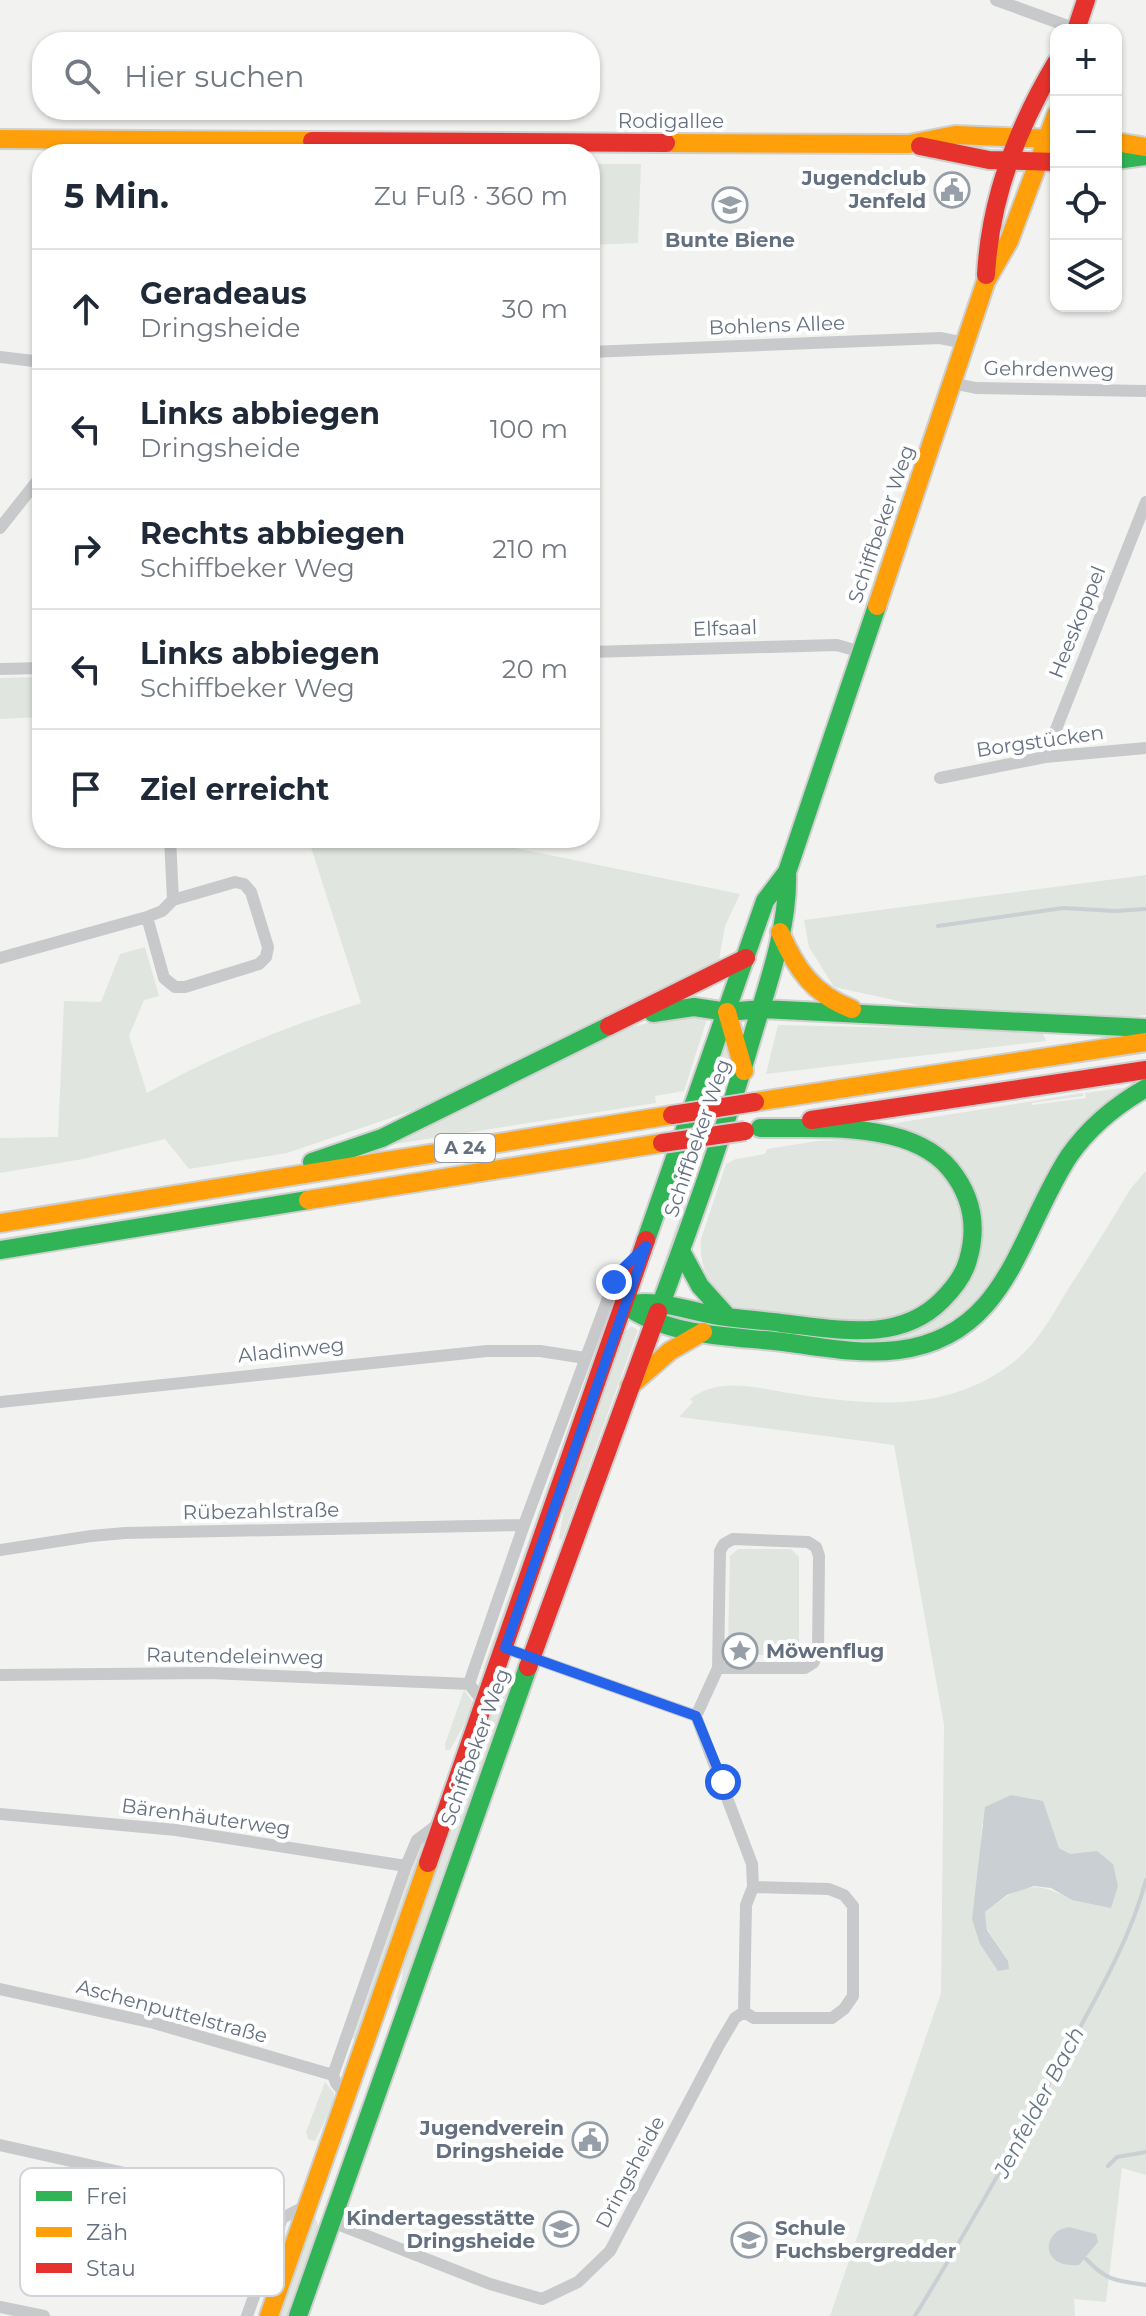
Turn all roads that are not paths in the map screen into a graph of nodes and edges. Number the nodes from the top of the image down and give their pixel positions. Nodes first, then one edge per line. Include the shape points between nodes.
1 (996, 0) edge
2 (1086, 0) edge
3 (1062, 24) edge
4 (1078, 24) edge
5 (1050, 76) edge
6 (1020, 138) junction
7 (0, 139) edge
8 (1050, 139) edge
9 (1122, 143) edge
10 (909, 144) junction
11 (1146, 147) edge
12 (1146, 156) edge
13 (1122, 159) edge
14 (1011, 161) junction
15 (1047, 162) edge
16 (986, 281) junction
17 (965, 343) junction
18 (600, 352) edge
19 (0, 357) edge
20 (32, 361) edge
21 (952, 383) junction
22 (1146, 391) edge
23 (32, 487) edge
24 (1146, 502) edge
25 (3, 522) edge
26 (600, 652) edge
27 (861, 652) junction
28 (32, 668) edge
29 (0, 669) edge
30 (1146, 748) edge
31 (1045, 757) junction
32 (940, 778) dead end
33 (170, 848) edge
34 (787, 872) junction
35 (173, 900) junction
36 (147, 917) junction
37 (780, 932) junction
38 (0, 958) edge
39 (746, 958) junction
40 (762, 1009) junction
41 (727, 1012) junction
42 (868, 1013) junction
43 (621, 1022) junction
44 (1146, 1028) edge
45 (1146, 1042) edge
46 (1146, 1070) edge
47 (744, 1071) junction
48 (1146, 1088) edge
49 (752, 1129) junction
50 (258, 1181) junction
51 (0, 1223) edge
52 (646, 1246) junction
53 (0, 1250) edge
54 (681, 1251) junction
55 (625, 1305) junction
56 (658, 1311) junction
57 (727, 1316) junction
58 (703, 1332) junction
59 (585, 1358) junction
60 (630, 1386) junction
61 (0, 1402) edge
62 (524, 1525) junction
63 (0, 1550) edge
64 (505, 1648) junction
65 (530, 1657) junction
66 (718, 1668) junction
67 (0, 1675) edge
68 (469, 1684) junction
69 (485, 1704) junction
70 (696, 1716) junction
71 (0, 1814) edge
72 (444, 1820) junction
73 (406, 1866) junction
74 (753, 1887) junction
75 (0, 1989) edge
76 (383, 1993) junction
77 (744, 2012) junction
78 (399, 2025) junction
79 (333, 2075) junction
80 (347, 2096) junction
81 (0, 2145) edge
82 (103, 2168) edge
83 (308, 2205) junction
84 (284, 2217) edge
85 (332, 2222) junction
86 (284, 2273) edge
87 (254, 2296) edge
88 (276, 2296) edge
89 (0, 2307) edge
90 (44, 2316) edge
91 (247, 2316) edge
92 (269, 2316) edge
93 (298, 2316) edge

1 - 3 street
2 - 4 main road
5 - 6 main road, Schiffbeker Weg
6 - 8 main road, Rodigallee
6 - 10 main road, Rodigallee via 955,135
6 - 14 main road, Schiffbeker Weg
7 - 10 main road, Rodigallee
9 - 11 main road
10 - 14 main road, Rodigallee
12 - 13 main road
14 - 15 main road, Rodigallee
14 - 16 main road, Schiffbeker Weg via 989,234
15 - 16 main road, Schiffbeker Weg
16 - 17 main road, Schiffbeker Weg
17 - 18 street, Bohlens Allee via 940,338
17 - 21 main road, Schiffbeker Weg
19 - 20 street
21 - 22 street, Gehrdenweg via 976,388
21 - 27 main road, Schiffbeker Weg
23 - 25 street
24 - 31 street, Heeskoppel
26 - 27 street, Elfsaal via 837,645
27 - 34 main road, Schiffbeker Weg
28 - 29 street
30 - 31 street, Borgstücken
31 - 32 street, Borgstücken
33 - 35 street
34 - 37 main road, Schiffbeker Weg
34 - 39 main road, Schiffbeker Weg via 765,901
35 - 36 street
35 - 36 street via 244,884 268,947 266,957 259,964 175,987 164,978
36 - 38 street
37 - 40 main road, Schiffbeker Weg
37 - 42 main road via 807,983 833,1002
39 - 41 main road, Schiffbeker Weg
39 - 43 main road
40 - 41 main road
40 - 42 main road
40 - 47 main road, Schiffbeker Weg
41 - 43 main road via 694,1007
41 - 47 main road
41 - 52 main road, Schiffbeker Weg
42 - 44 main road
43 - 50 main road via 382,1138
45 - 50 main road, A 24, bridge
46 - 49 main road, A 24
47 - 54 main road, Schiffbeker Weg
48 - 58 main road via 1091,1128 1064,1163 1003,1284 970,1322 946,1337 899,1350 850,1350
49 - 53 main road, A 24, bridge
49 - 57 main road via 857,1131 919,1146 949,1169 963,1189 974,1222 973,1250 964,1276 947,1299 906,1324 847,1331
50 - 51 main road, A 24
52 - 55 main road, Schiffbeker Weg
52 - 59 street, Schiffbeker Weg via 614,1282
54 - 56 main road, Schiffbeker Weg
54 - 57 main road via 696,1283
55 - 56 main road via 641,1301
55 - 64 main road, Schiffbeker Weg
56 - 57 main road
56 - 58 main road
56 - 60 main road, Schiffbeker Weg
58 - 60 main road via 670,1351
59 - 61 street, Aladinweg via 487,1351
59 - 62 street, Schiffbeker Weg
60 - 65 main road, Schiffbeker Weg
62 - 63 street, Rübezahlstraße via 125,1533
62 - 68 street, Schiffbeker Weg
64 - 65 street
64 - 69 main road, Schiffbeker Weg
65 - 70 street
65 - 78 main road, Schiffbeker Weg
66 - 66 street via 805,1668 813,1663 818,1654 816,1547 808,1542 733,1539 724,1544
66 - 70 street
67 - 68 street, Rautendeleinweg via 209,1673
68 - 69 street, Schiffbeker Weg
69 - 72 main road, Schiffbeker Weg
70 - 74 street via 752,1864
71 - 73 street, Bärenhäuterweg via 176,1830
72 - 73 street, Schiffbeker Weg via 417,1840
72 - 76 main road, Schiffbeker Weg
73 - 79 street, Schiffbeker Weg
74 - 77 street via 746,1905
74 - 77 street via 829,1889 844,1895 853,1906 853,1996 832,2018 754,2018
75 - 79 street, Aschenputtelstraße via 154,2023
76 - 78 main road
76 - 80 main road, Schiffbeker Weg
77 - 85 street, Dringsheide via 719,2045 610,2251 578,2282 542,2299
78 - 85 main road, Schiffbeker Weg
79 - 80 street
80 - 83 main road, Schiffbeker Weg
81 - 82 street
83 - 84 street
83 - 85 main road
83 - 86 main road, Schiffbeker Weg
85 - 93 main road, Schiffbeker Weg
87 - 91 street
88 - 92 main road, Schiffbeker Weg
89 - 90 street

